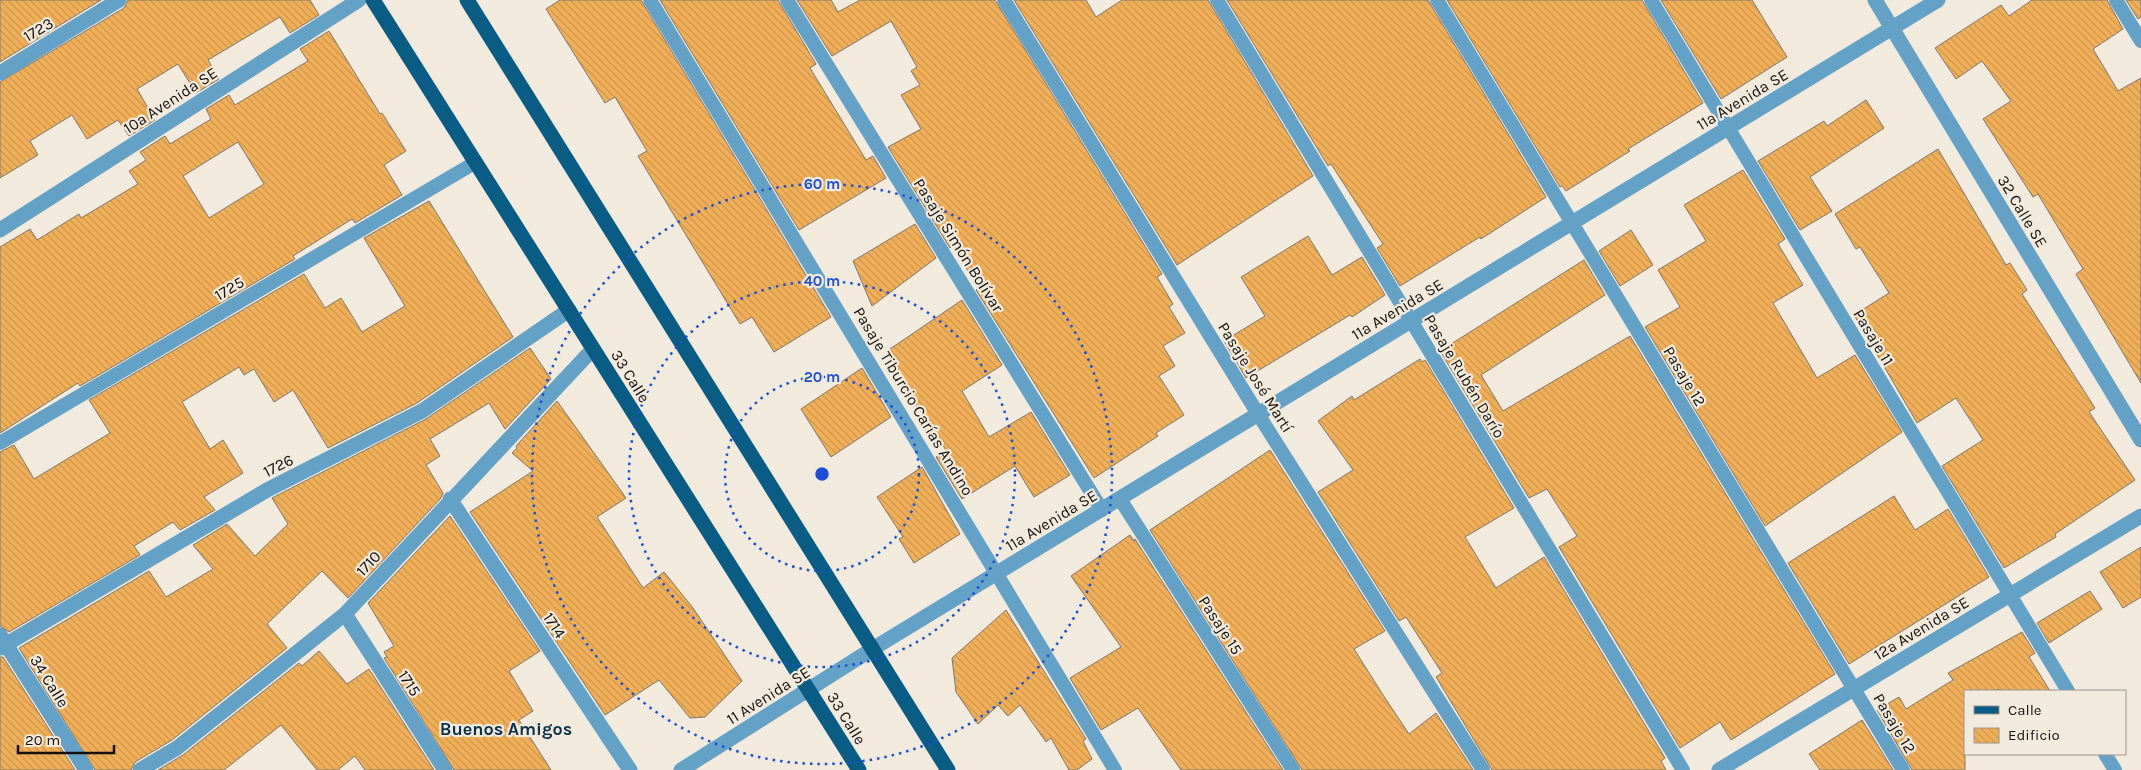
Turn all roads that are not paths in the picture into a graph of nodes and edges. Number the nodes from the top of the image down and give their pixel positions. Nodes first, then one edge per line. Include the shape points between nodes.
1 (119, 0) edge
2 (359, 0) edge
3 (373, 0) edge
4 (467, 0) edge
5 (650, 0) edge
6 (787, 0) edge
7 (1004, 0) edge
8 (1217, 0) edge
9 (1438, 0) edge
10 (1651, 0) edge
11 (1875, 0) edge
12 (1938, 0) edge
13 (2116, 0) edge
14 (1892, 28) junction
15 (2141, 41) edge
16 (0, 73) edge
17 (1728, 128) junction
18 (476, 162) junction
19 (1572, 223) junction
20 (0, 230) edge
21 (569, 310) junction
22 (1411, 321) junction
23 (593, 349) junction
24 (1258, 414) junction
25 (2141, 440) edge
26 (0, 443) edge
27 (450, 499) junction
28 (1120, 499) junction
29 (1102, 510) junction
30 (2141, 516) edge
31 (998, 573) junction
32 (2010, 595) junction
33 (344, 614) junction
34 (2, 643) edge
35 (874, 648) junction
36 (1854, 689) junction
37 (808, 690) junction
38 (2067, 690) edge
39 (2106, 755) edge
40 (86, 770) edge
41 (140, 770) edge
42 (445, 770) edge
43 (630, 770) edge
44 (681, 770) edge
45 (859, 770) edge
46 (948, 770) edge
47 (1115, 770) edge
48 (1292, 770) edge
49 (1483, 770) edge
50 (1683, 770) edge
51 (1718, 770) edge
52 (1903, 770) edge
53 (2115, 770) edge

1 - 16 street, 1723
2 - 20 street, 10a Avenida SE
3 - 18 main road, 33 Calle
4 - 35 main road
5 - 31 lane, Pasaje Tiburcio Carías Andino
6 - 29 lane, Pasaje Simón Bolívar
7 - 24 lane, Pasaje José Martí
8 - 22 lane, Pasaje Rubén Darío
9 - 19 lane, Pasaje 12
10 - 17 lane, Pasaje 11
11 - 14 street, 32 Calle SE
12 - 14 street, 11a Avenida SE
13 - 15 lane
14 - 17 street, 11a Avenida SE
14 - 25 street, 32 Calle SE
17 - 19 street, 11a Avenida SE
17 - 32 lane, Pasaje 11
18 - 21 main road, 33 Calle
18 - 26 lane, 1725
19 - 22 street, 11a Avenida SE
19 - 36 lane, Pasaje 12
21 - 23 main road, 33 Calle
21 - 34 street, 1726 via 422,411 267,490
22 - 24 street, 11a Avenida SE
22 - 50 lane, Pasaje Rubén Darío
23 - 27 street, 1710
23 - 37 main road, 33 Calle
24 - 28 street, 11a Avenida SE
24 - 49 lane, Pasaje José Martí
27 - 33 street, 1710
27 - 43 street, 1714
28 - 29 street, 11a Avenida SE
28 - 48 lane, Pasaje 15
29 - 31 street, 11a Avenida SE
30 - 32 street, 12a Avenida SE
31 - 35 street, 11a Avenida SE
31 - 47 lane, Pasaje Tiburcio Carías Andino
32 - 36 street, 12a Avenida SE
32 - 38 lane, Pasaje 11
33 - 41 street, 1710 via 177,748
33 - 42 street, 1715
34 - 40 street, 34 Calle
35 - 37 street, 11 Avenida SE
35 - 46 main road
36 - 51 street, 12a Avenida SE
36 - 52 lane, Pasaje 12
37 - 44 street, 11 Avenida SE
37 - 45 main road, 33 Calle
39 - 53 lane

